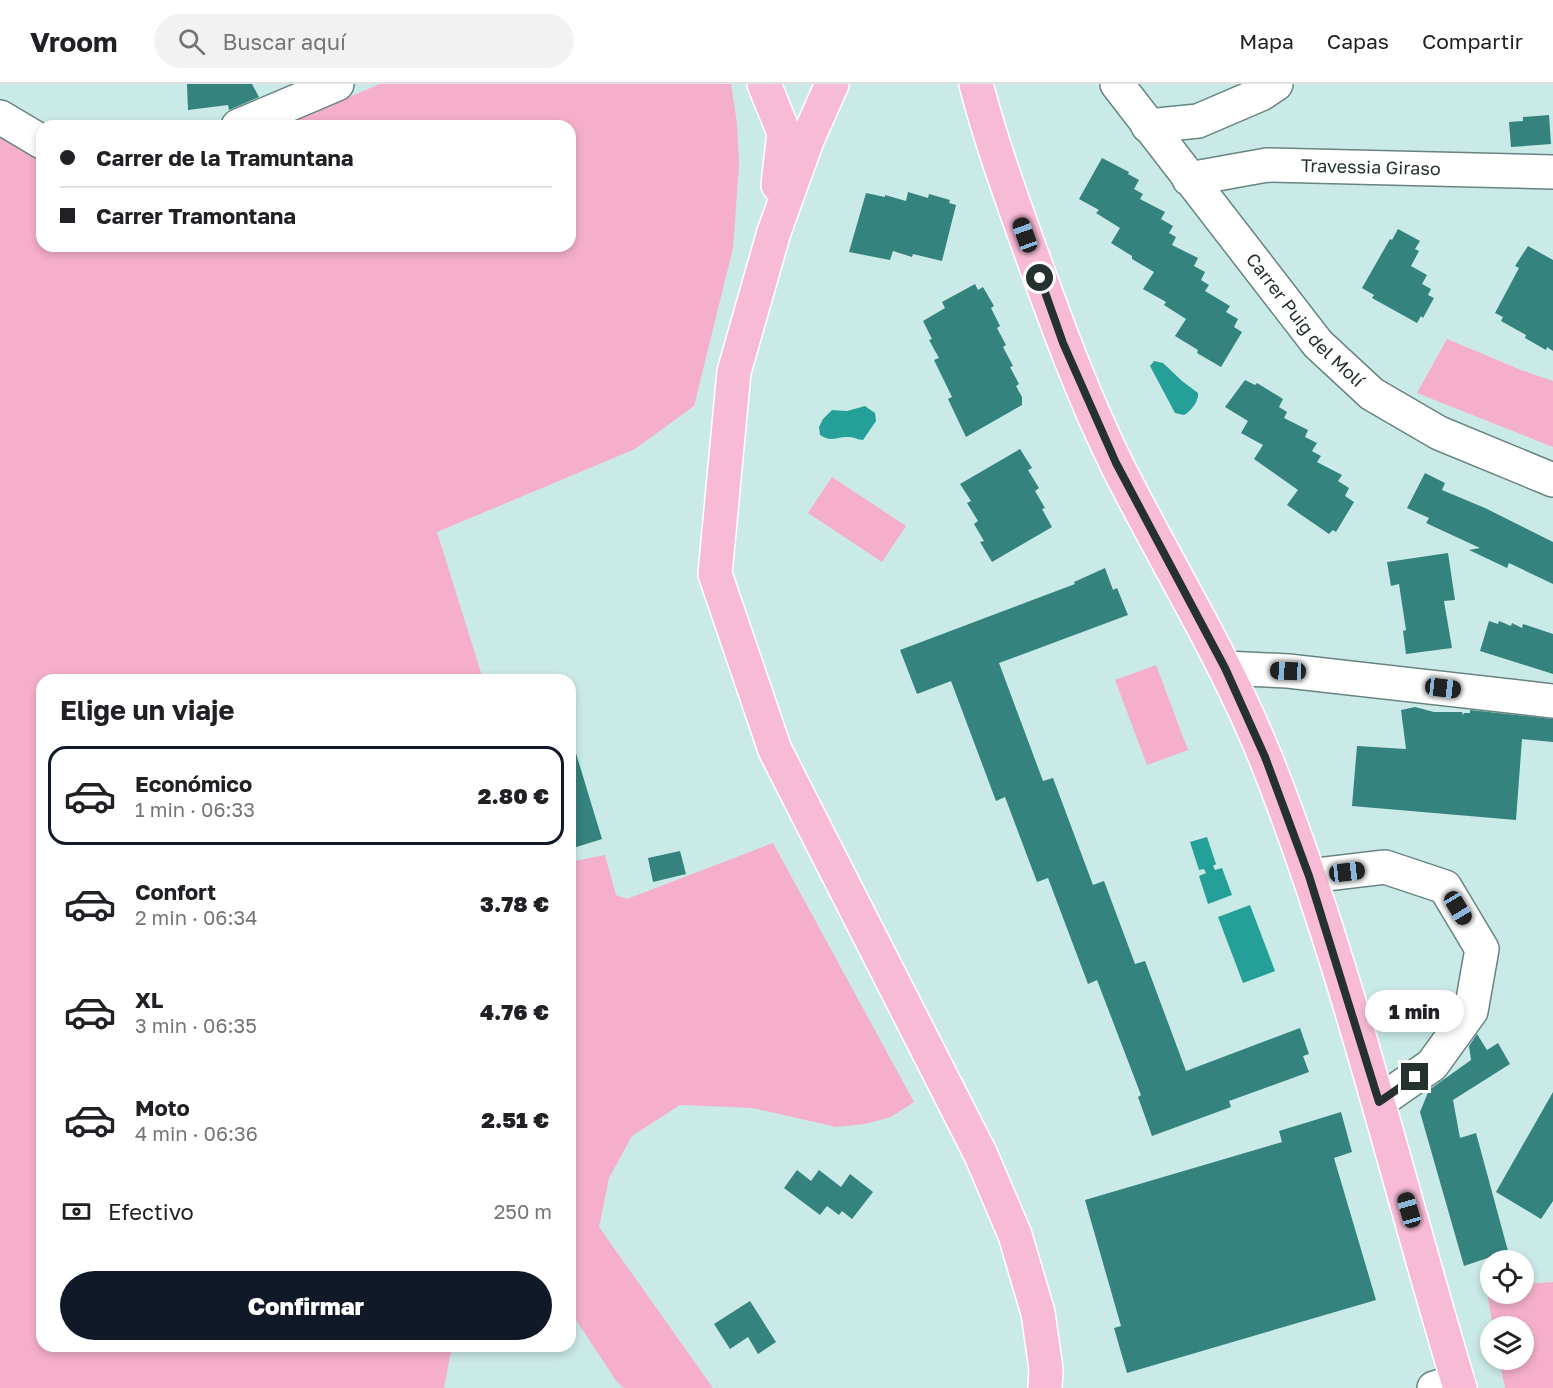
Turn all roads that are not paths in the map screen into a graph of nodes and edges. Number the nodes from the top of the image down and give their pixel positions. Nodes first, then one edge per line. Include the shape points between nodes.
1 (337, 84) edge
2 (764, 84) edge
3 (952, 84) edge
4 (976, 84) edge
5 (1117, 84) edge
6 (1276, 84) edge
7 (833, 86) edge
8 (0, 117) edge
9 (252, 120) edge
10 (1148, 126) junction
11 (987, 127) junction
12 (36, 138) edge
13 (1553, 172) edge
14 (1189, 179) junction
15 (774, 232) junction
16 (1553, 480) edge
17 (1225, 668) junction
18 (1553, 701) edge
19 (1309, 876) junction
20 (1379, 1102) junction
21 (1451, 1386) edge
22 (1045, 1388) edge

1 - 9 street
2 - 15 main road via 784,133
3 - 11 main road
4 - 11 main road
5 - 10 street, Carrer Puig del Molí
6 - 10 street via 1198,121
7 - 15 main road
8 - 12 street
10 - 14 street, Carrer Puig del Molí
11 - 17 main road via 1059,332 1116,463
13 - 14 street, Travessia Giraso via 1267,165
14 - 16 street, Carrer Puig del Molí via 1318,344 1372,394 1439,433
15 - 22 main road via 734,372 715,574 775,750 981,1155 1015,1234 1038,1313
17 - 18 street via 1288,671
17 - 19 main road via 1265,757
19 - 20 main road
19 - 20 street via 1385,867 1446,887 1482,949 1471,1011 1432,1065
20 - 21 main road

